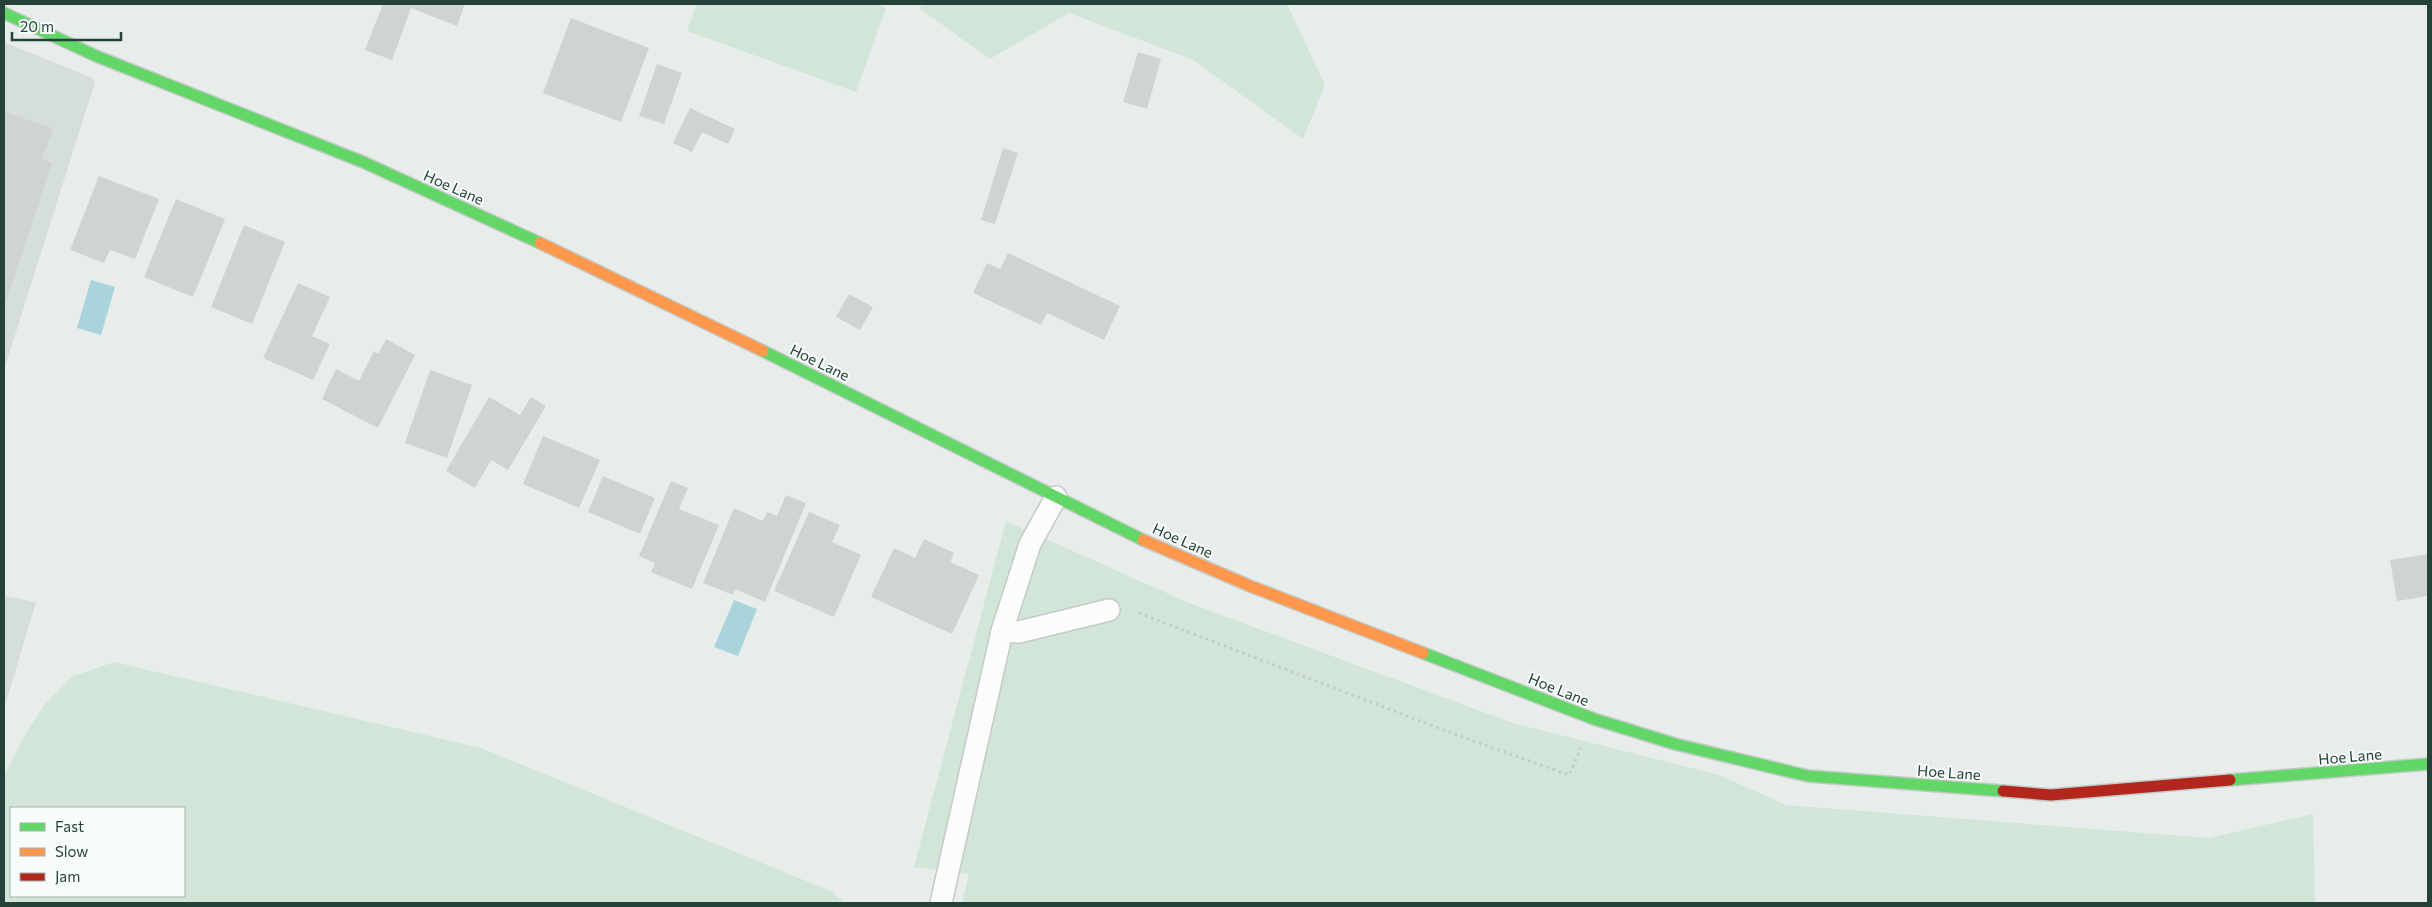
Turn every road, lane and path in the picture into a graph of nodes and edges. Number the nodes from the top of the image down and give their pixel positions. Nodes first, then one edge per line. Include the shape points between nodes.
1 (4, 14) edge
2 (1056, 497) junction
3 (1109, 610) joint
4 (1002, 630) junction
5 (1594, 719) junction
6 (2428, 764) edge
7 (941, 903) edge

1 - 2 street, Hoe Lane via 96,56 363,162 482,215 862,398
2 - 4 lane via 1030,544
2 - 5 street, Hoe Lane via 1152,544 1250,586
3 - 4 lane via 1019,632
3 - 5 path via 1127,609 1569,775
4 - 7 lane
5 - 6 street, Hoe Lane via 1675,744 1808,776 2051,795

